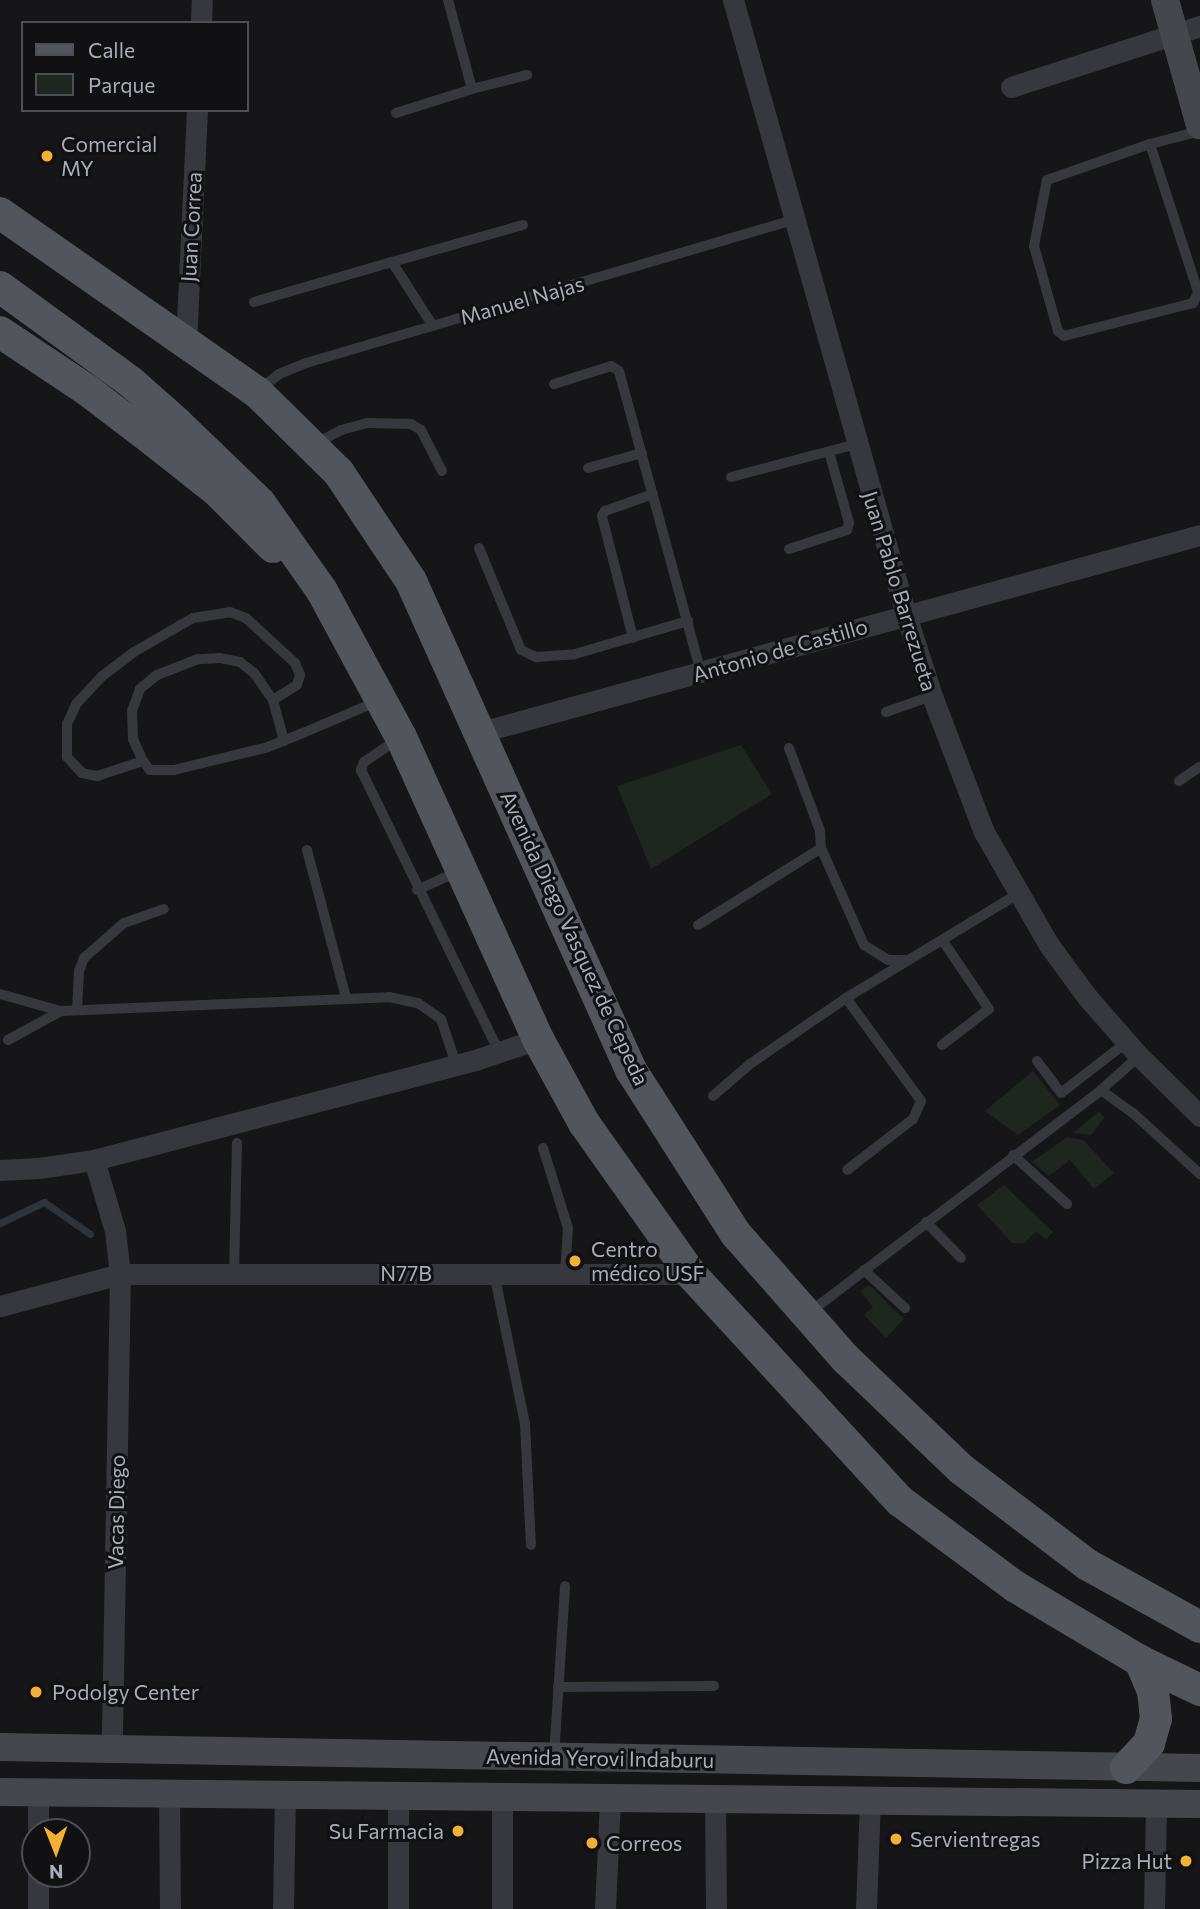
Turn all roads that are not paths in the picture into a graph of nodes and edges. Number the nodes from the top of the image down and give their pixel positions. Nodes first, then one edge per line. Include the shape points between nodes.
1 (202, 0) edge
2 (448, 0) edge
3 (733, 0) edge
4 (1165, 0) edge
5 (201, 21) edge
6 (1188, 31) edge
7 (527, 75) dead end
8 (1011, 87) dead end
9 (472, 89) junction
10 (197, 112) edge
11 (396, 113) dead end
12 (1199, 123) edge
13 (1150, 144) junction
14 (0, 212) edge
15 (793, 220) junction
16 (523, 225) dead end
17 (392, 262) junction
18 (0, 287) edge
19 (254, 302) dead end
20 (433, 326) junction
21 (0, 332) edge
22 (186, 343) junction
23 (554, 384) dead end
24 (257, 392) junction
25 (857, 444) junction
26 (312, 445) junction
27 (829, 452) junction
28 (642, 453) junction
29 (588, 468) dead end
30 (442, 471) dead end
31 (731, 477) dead end
32 (653, 494) junction
33 (1200, 535) edge
34 (479, 548) dead end
35 (789, 549) dead end
36 (322, 591) junction
37 (906, 615) junction
38 (688, 621) junction
39 (633, 638) junction
40 (701, 672) junction
41 (932, 696) junction
42 (273, 700) junction
43 (381, 700) junction
44 (886, 712) dead end
45 (481, 733) junction
46 (401, 737) junction
47 (284, 741) junction
48 (789, 748) dead end
49 (143, 761) junction
50 (1200, 767) edge
51 (1179, 781) dead end
52 (821, 848) junction
53 (307, 850) dead end
54 (463, 869) junction
55 (417, 890) junction
56 (1018, 894) junction
57 (164, 909) dead end
58 (698, 925) dead end
59 (943, 941) junction
60 (909, 960) junction
61 (0, 994) edge
62 (346, 998) junction
63 (846, 998) junction
64 (77, 1010) junction
65 (61, 1011) junction
66 (538, 1039) junction
67 (8, 1040) dead end
68 (942, 1045) dead end
69 (1133, 1049) junction
70 (499, 1052) junction
71 (1037, 1061) dead end
72 (456, 1064) junction
73 (1101, 1090) junction
74 (713, 1096) dead end
75 (1200, 1116) edge
76 (237, 1143) dead end
77 (542, 1148) dead end
78 (1013, 1155) junction
79 (94, 1160) junction
80 (0, 1170) edge
81 (847, 1170) dead end
82 (1200, 1174) edge
83 (1067, 1204) dead end
84 (926, 1222) junction
85 (961, 1258) dead end
86 (864, 1270) junction
87 (494, 1273) junction
88 (565, 1273) junction
89 (120, 1274) junction
90 (234, 1274) junction
91 (691, 1274) junction
92 (9, 1304) edge
93 (905, 1308) dead end
94 (808, 1314) junction
95 (531, 1545) dead end
96 (565, 1586) dead end
97 (1200, 1627) edge
98 (1140, 1661) junction
99 (714, 1686) dead end
100 (558, 1687) junction
101 (1200, 1690) edge
102 (0, 1747) edge
103 (112, 1749) junction
104 (554, 1757) junction
105 (1200, 1768) edge
106 (1126, 1769) junction
107 (0, 1792) edge
108 (38, 1792) junction
109 (169, 1794) junction
110 (285, 1795) junction
111 (398, 1796) junction
112 (502, 1797) junction
113 (610, 1798) junction
114 (715, 1799) junction
115 (870, 1801) junction
116 (1156, 1803) junction
117 (1200, 1804) edge
118 (38, 1818) edge
119 (38, 1888) edge
120 (38, 1909) edge
121 (170, 1909) edge
122 (283, 1909) edge
123 (398, 1909) edge
124 (502, 1909) edge
125 (605, 1909) edge
126 (716, 1909) edge
127 (866, 1909) edge
128 (1154, 1909) edge

1 - 5 street
2 - 9 lane
3 - 15 street, Juan Pablo Barrezueta
4 - 6 street
6 - 8 street
6 - 12 street
7 - 9 lane
9 - 11 lane
10 - 22 street, Juan Correa
12 - 13 lane
13 - 13 lane via 1196,297 1192,303 1064,336 1058,331 1034,246 1047,180
14 - 22 main road, Avenida Diego Vasquez de Cepeda
15 - 20 lane, Manuel Najas
15 - 25 street, Juan Pablo Barrezueta
16 - 17 lane
17 - 19 lane
17 - 20 lane
18 - 36 main road via 132,383 177,423 260,503
20 - 24 lane, Manuel Najas via 306,363 279,374
21 - 36 main road via 88,390 217,491
22 - 24 main road, Avenida Diego Vasquez de Cepeda
23 - 28 lane via 616,368
24 - 26 main road, Avenida Diego Vasquez de Cepeda
25 - 27 lane
25 - 37 street, Juan Pablo Barrezueta
26 - 30 lane via 367,423 411,424 421,430
26 - 45 main road, Avenida Diego Vasquez de Cepeda via 339,473 399,559
27 - 31 lane
27 - 35 lane via 848,530
28 - 29 lane
28 - 32 lane
32 - 38 lane
32 - 39 lane via 602,516
33 - 37 street, Antonio de Castillo
34 - 39 lane via 521,650 551,658
36 - 43 main road
37 - 40 street, Antonio de Castillo
37 - 41 street, Juan Pablo Barrezueta
38 - 39 lane
38 - 40 lane
40 - 45 street, Antonio de Castillo
41 - 44 lane
41 - 56 street, Juan Pablo Barrezueta via 984,832
42 - 47 lane
42 - 49 lane via 240,662 198,659 177,665 140,689 132,711 133,738
42 - 49 lane via 297,685 300,675 295,663 246,618 230,612 193,618 101,677 77,703 67,724 67,757 82,773 97,776
43 - 46 main road
43 - 47 lane
45 - 94 main road, Avenida Diego Vasquez de Cepeda via 631,1070 736,1234
46 - 54 main road
46 - 55 lane via 364,762 361,771
47 - 49 lane via 197,767 150,770
48 - 52 lane via 820,831
50 - 51 lane
52 - 58 lane
52 - 60 lane via 864,945 888,960
53 - 62 lane
54 - 55 lane
54 - 66 main road
55 - 70 lane
56 - 59 lane
56 - 69 street, Juan Pablo Barrezueta via 1057,956
57 - 64 lane via 124,923 84,958
59 - 60 lane
59 - 68 lane via 989,1009
60 - 63 lane
61 - 65 lane
62 - 64 lane
62 - 72 lane via 388,996 418,1003 441,1018
63 - 74 lane
63 - 81 lane via 921,1101 913,1119
64 - 65 lane
65 - 67 lane
66 - 70 street
66 - 91 main road via 584,1123
69 - 71 lane via 1061,1093
69 - 73 lane
69 - 75 street, Juan Pablo Barrezueta
70 - 72 street
72 - 79 street
73 - 78 lane
73 - 82 lane via 1133,1112
76 - 90 lane
77 - 88 lane via 568,1228
78 - 83 lane
78 - 84 lane
79 - 80 street
79 - 89 street, Vacas Diego via 115,1231
84 - 85 lane
84 - 86 lane
86 - 93 lane
86 - 94 lane
87 - 88 street, N77B
87 - 90 street, N77B
87 - 95 lane via 526,1424
88 - 91 street, N77B
89 - 90 street, N77B
89 - 92 street, N77B
89 - 103 street, Vacas Diego
91 - 98 main road via 900,1501 1016,1587
94 - 97 main road, Avenida Diego Vasquez de Cepeda via 846,1359 961,1469 1087,1565
96 - 100 lane
98 - 101 main road
98 - 106 main road via 1153,1691 1156,1719 1149,1744
99 - 100 lane
100 - 104 lane
102 - 103 street, Avenida Yerovi Indaburu
103 - 104 street, Avenida Yerovi Indaburu
104 - 106 street, Avenida Yerovi Indaburu
105 - 106 street, Avenida Yerovi Indaburu
107 - 108 street, Avenida Yerovi Indaburu
108 - 109 street, Avenida Yerovi Indaburu
108 - 118 street
109 - 110 street, Avenida Yerovi Indaburu
109 - 121 street
110 - 111 street, Avenida Yerovi Indaburu
110 - 122 street
111 - 112 street, Avenida Yerovi Indaburu
111 - 123 street
112 - 113 street, Avenida Yerovi Indaburu
112 - 124 street
113 - 114 street, Avenida Yerovi Indaburu
113 - 125 street
114 - 115 street, Avenida Yerovi Indaburu
114 - 126 street
115 - 116 street, Avenida Yerovi Indaburu
115 - 127 street
116 - 117 street, Avenida Yerovi Indaburu
116 - 128 street
119 - 120 street

